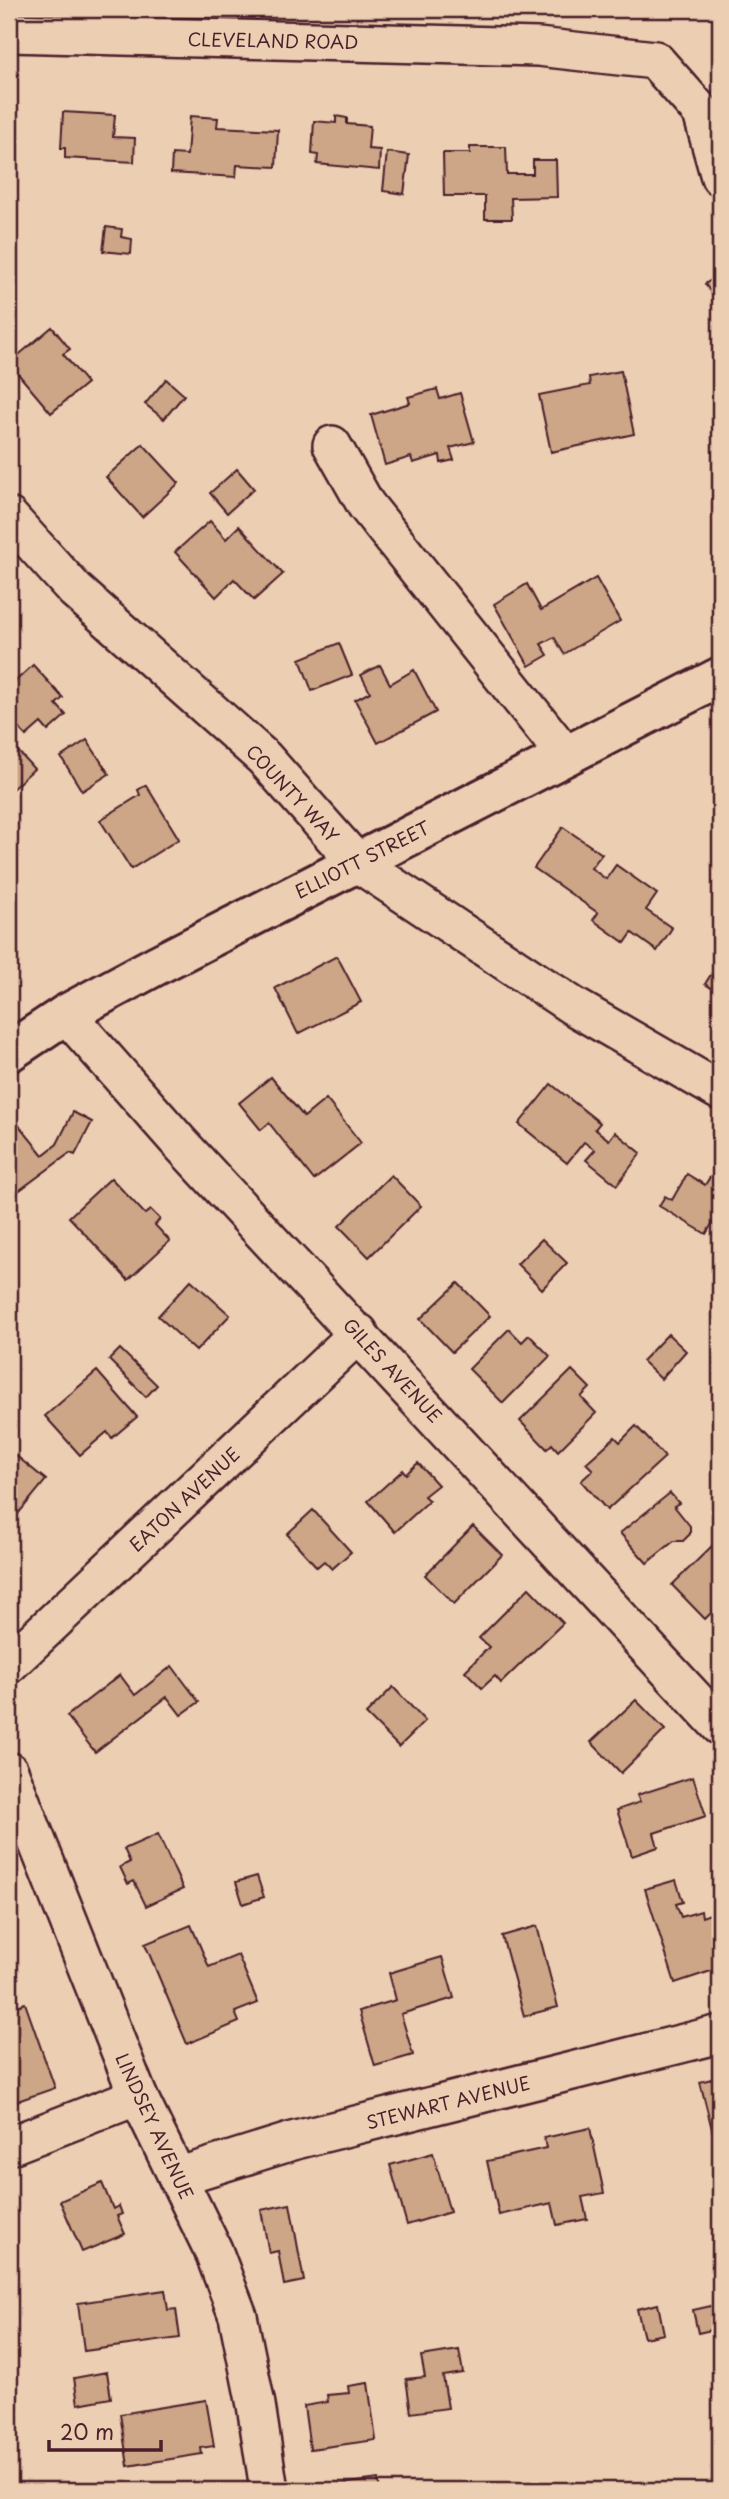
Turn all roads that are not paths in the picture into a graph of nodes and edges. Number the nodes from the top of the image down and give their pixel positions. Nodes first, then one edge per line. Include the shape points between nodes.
1 (9, 33) edge
2 (720, 177) edge
3 (332, 445) dead end
4 (9, 517) edge
5 (720, 677) edge
6 (566, 756) junction
7 (356, 862) junction
8 (66, 1014) junction
9 (9, 1052) edge
10 (720, 1091) edge
11 (359, 1333) junction
12 (9, 1664) edge
13 (720, 1726) edge
14 (9, 1771) edge
15 (720, 2034) edge
16 (138, 2096) junction
17 (9, 2146) edge
18 (177, 2176) junction
19 (269, 2490) edge

1 - 2 street, CLEVELAND ROAD via 538,47 655,60 702,113
3 - 6 street via 366,505
4 - 7 street, COUNTY WAY via 75,590 264,758
5 - 6 main road, ELLIOTT STREET
6 - 7 main road, ELLIOTT STREET
7 - 8 main road, ELLIOTT STREET
7 - 10 street, COUNTY WAY via 573,1006
8 - 9 main road, ELLIOTT STREET
8 - 11 street, GILES AVENUE
11 - 12 street, EATON AVENUE
11 - 13 street, GILES AVENUE
14 - 16 street, LINDSEY AVENUE
15 - 18 street, STEWART AVENUE via 296,2140
16 - 17 street
16 - 18 street, LINDSEY AVENUE
18 - 19 street, LINDSEY AVENUE via 213,2250 237,2316

